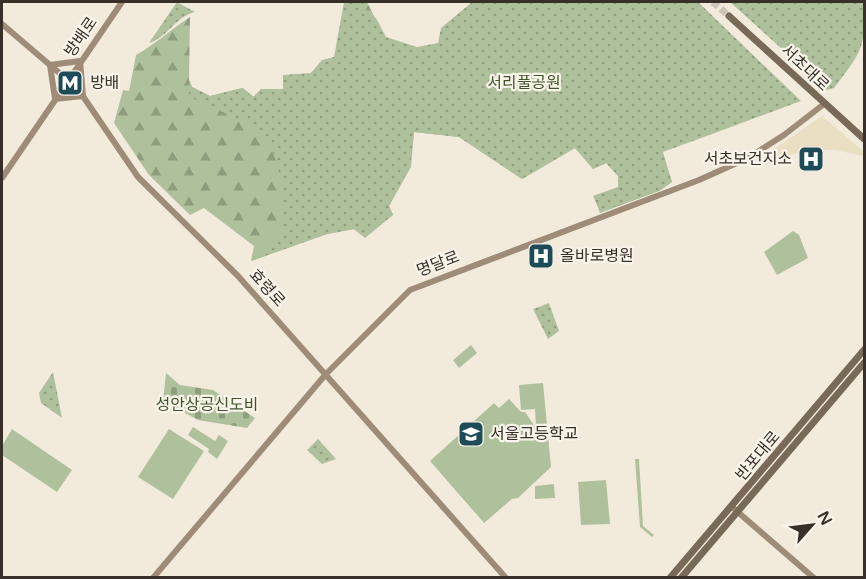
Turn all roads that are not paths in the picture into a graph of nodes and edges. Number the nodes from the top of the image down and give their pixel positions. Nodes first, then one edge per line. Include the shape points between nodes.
1 (122, 2) edge
2 (729, 16) tunnel mouth
3 (2, 24) edge
4 (80, 61) junction
5 (50, 65) junction
6 (68, 80) junction
7 (83, 96) junction
8 (55, 99) junction
9 (824, 104) junction
10 (864, 138) edge
11 (2, 178) edge
12 (864, 350) edge
13 (864, 363) edge
14 (326, 374) junction
15 (735, 509) junction
16 (153, 578) edge
17 (506, 578) edge
18 (670, 578) edge
19 (681, 578) edge
20 (814, 578) edge

1 - 4 main road, 방배로
2 - 9 main road, 서초대로
3 - 5 main road, 효령로
4 - 5 main road
4 - 6 main road, 방배로
4 - 7 main road
5 - 6 main road, 효령로
5 - 8 main road
6 - 7 main road, 효령로
6 - 8 main road, 방배로
7 - 8 main road
7 - 14 main road, 효령로 via 138,177 238,276
8 - 11 main road, 방배로
9 - 10 main road, 서초대로
9 - 14 main road, 명달로 via 748,158 410,290
12 - 15 main road, 반포대로
13 - 15 main road, 반포대로
14 - 16 main road, 명달로
14 - 17 main road, 효령로
15 - 18 main road, 반포대로
15 - 19 main road, 반포대로
15 - 20 main road

